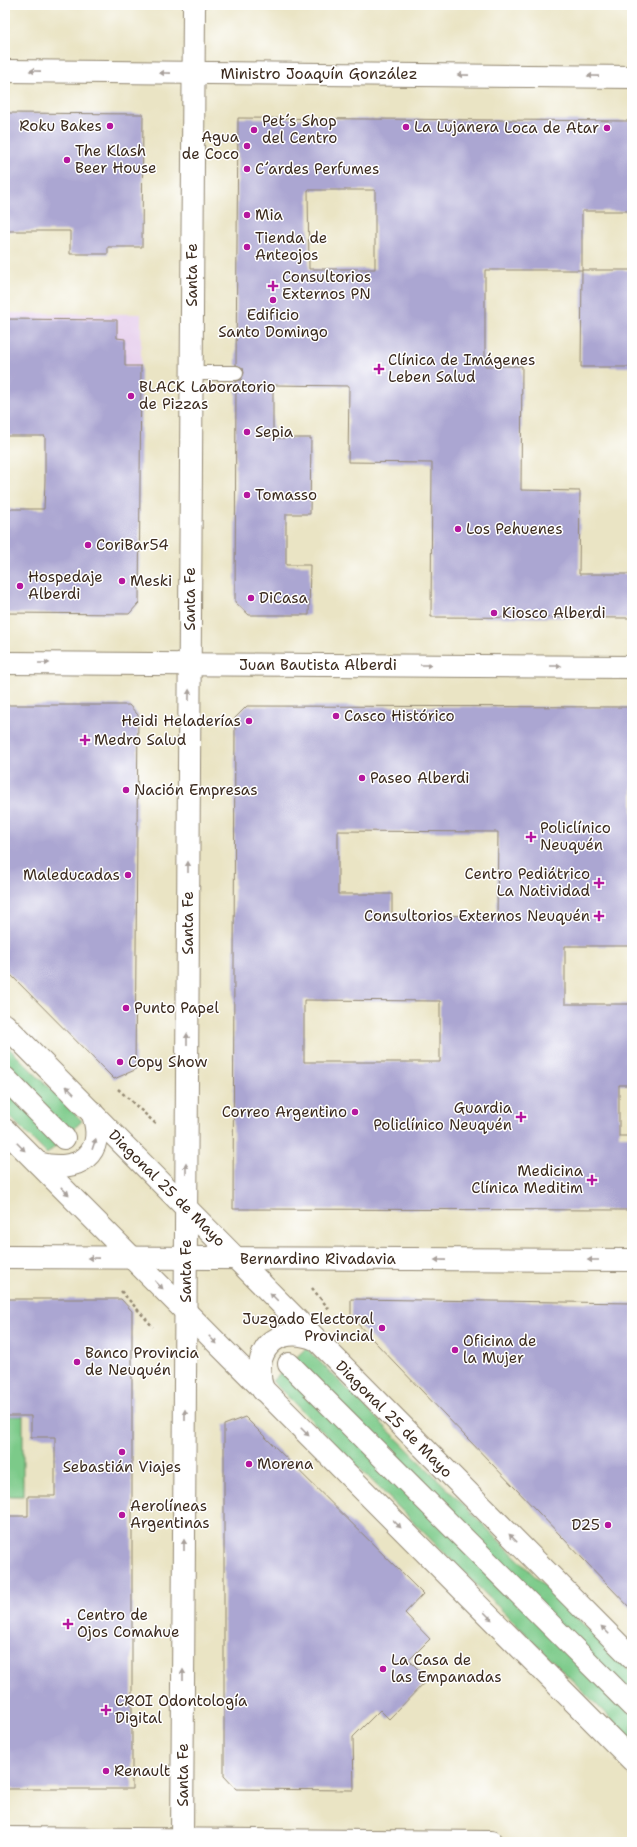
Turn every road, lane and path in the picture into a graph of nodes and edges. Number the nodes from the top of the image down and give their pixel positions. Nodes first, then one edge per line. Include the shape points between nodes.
1 (194, 5) edge
2 (5, 71) edge
3 (194, 73) junction
4 (632, 77) edge
5 (192, 373) junction
6 (236, 373) dead end
7 (5, 663) edge
8 (190, 664) junction
9 (632, 666) edge
10 (5, 1025) edge
11 (5, 1078) edge
12 (118, 1090) dead end
13 (92, 1112) junction
14 (156, 1124) dead end
15 (5, 1130) edge
16 (64, 1138) dead end
17 (38, 1164) junction
18 (186, 1208) junction
19 (5, 1257) edge
20 (132, 1258) junction
21 (186, 1258) junction
22 (236, 1259) junction
23 (632, 1260) edge
24 (312, 1287) dead end
25 (121, 1291) dead end
26 (331, 1311) dead end
27 (186, 1312) junction
28 (153, 1327) dead end
29 (315, 1339) junction
30 (289, 1364) dead end
31 (263, 1390) junction
32 (632, 1658) edge
33 (632, 1706) edge
34 (632, 1760) edge
35 (5, 1838) edge
36 (182, 1840) junction
37 (491, 1842) edge

1 - 3 street, Santa Fe
3 -> 2 street, Ministro Joaquín González
4 -> 3 street, Ministro Joaquín González
3 - 5 street, Santa Fe
5 - 6 lane
5 - 8 street, Santa Fe
7 -> 8 street, Juan Bautista Alberdi
8 -> 9 street, Juan Bautista Alberdi
18 -> 8 street, Santa Fe
13 -> 10 street, Diagonal 25 de Mayo
11 - 16 street
12 - 14 path
17 -> 13 street via 60,1167 71,1166 82,1160 96,1142
13 - 18 street, Diagonal 25 de Mayo
15 -> 17 street
17 -> 20 street
18 - 21 street, Santa Fe
18 - 22 street, Diagonal 25 de Mayo
20 -> 19 street, Bernardino Rivadavia
20 - 21 street, Bernardino Rivadavia
20 -> 27 street
21 - 22 street, Bernardino Rivadavia
21 - 27 street, Santa Fe
23 -> 22 street, Bernardino Rivadavia
29 -> 22 street, Diagonal 25 de Mayo
24 - 26 path
25 - 28 path
27 -> 31 street
36 -> 27 street, Santa Fe
29 - 31 street via 286,1334 268,1346 259,1368
32 -> 29 street, Diagonal 25 de Mayo
30 - 33 street
31 -> 34 street
35 - 36 street
36 - 37 street

